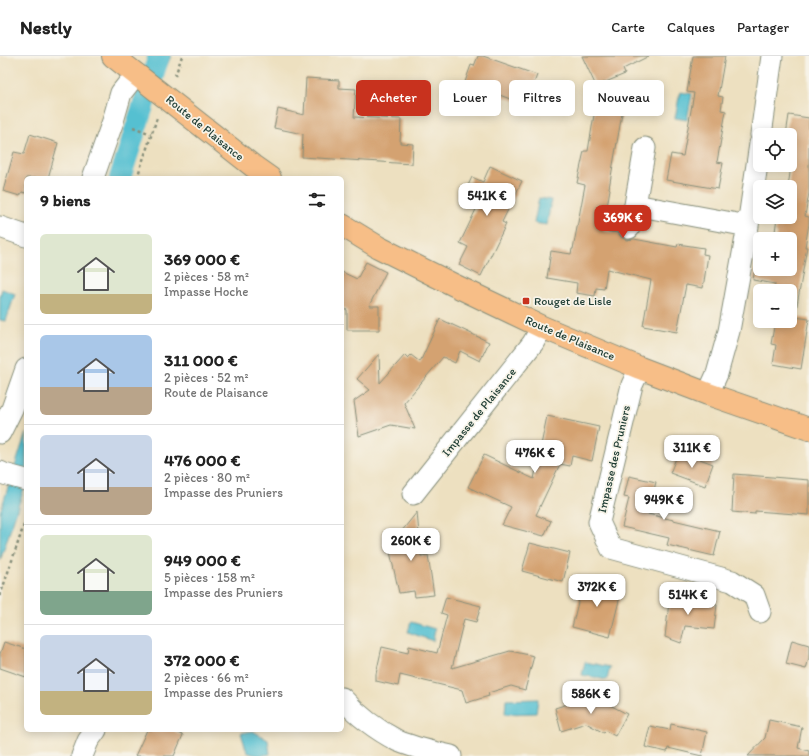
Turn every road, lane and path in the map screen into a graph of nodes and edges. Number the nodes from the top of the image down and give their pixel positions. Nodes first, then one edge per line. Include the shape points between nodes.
1 (113, 56) edge
2 (772, 56) edge
3 (136, 75) junction
4 (131, 127) dead end
5 (762, 128) edge
6 (645, 148) dead end
7 (756, 172) edge
8 (94, 176) edge
9 (138, 176) edge
10 (267, 176) edge
11 (635, 205) junction
12 (344, 226) edge
13 (748, 226) junction
14 (0, 227) edge
15 (629, 228) dead end
16 (24, 235) edge
17 (542, 327) junction
18 (640, 368) junction
19 (24, 375) edge
20 (708, 394) junction
21 (809, 428) edge
22 (0, 433) edge
23 (2, 473) edge
24 (24, 479) edge
25 (413, 494) dead end
26 (24, 525) edge
27 (0, 596) edge
28 (760, 612) dead end
29 (344, 700) edge
30 (95, 732) edge
31 (82, 756) edge
32 (452, 756) edge

1 - 3 main road
2 - 5 street
3 - 8 street via 121,93 114,121
3 - 10 main road, Route de Plaisance
4 - 9 path via 151,134
6 - 11 street
7 - 13 street
11 - 13 street
11 - 15 street
12 - 17 main road, Route de Plaisance via 378,247
13 - 20 street via 730,331
14 - 16 street
17 - 18 main road, Route de Plaisance
17 - 25 street, Impasse de Plaisance via 533,343
18 - 20 main road, Route de Plaisance
18 - 28 street, Impasse des Pruniers via 632,385 599,522 611,548 732,580 754,595
19 - 22 street
20 - 21 main road, Route de Plaisance
23 - 24 street
26 - 27 path
29 - 32 street via 373,726 399,741
30 - 31 street

